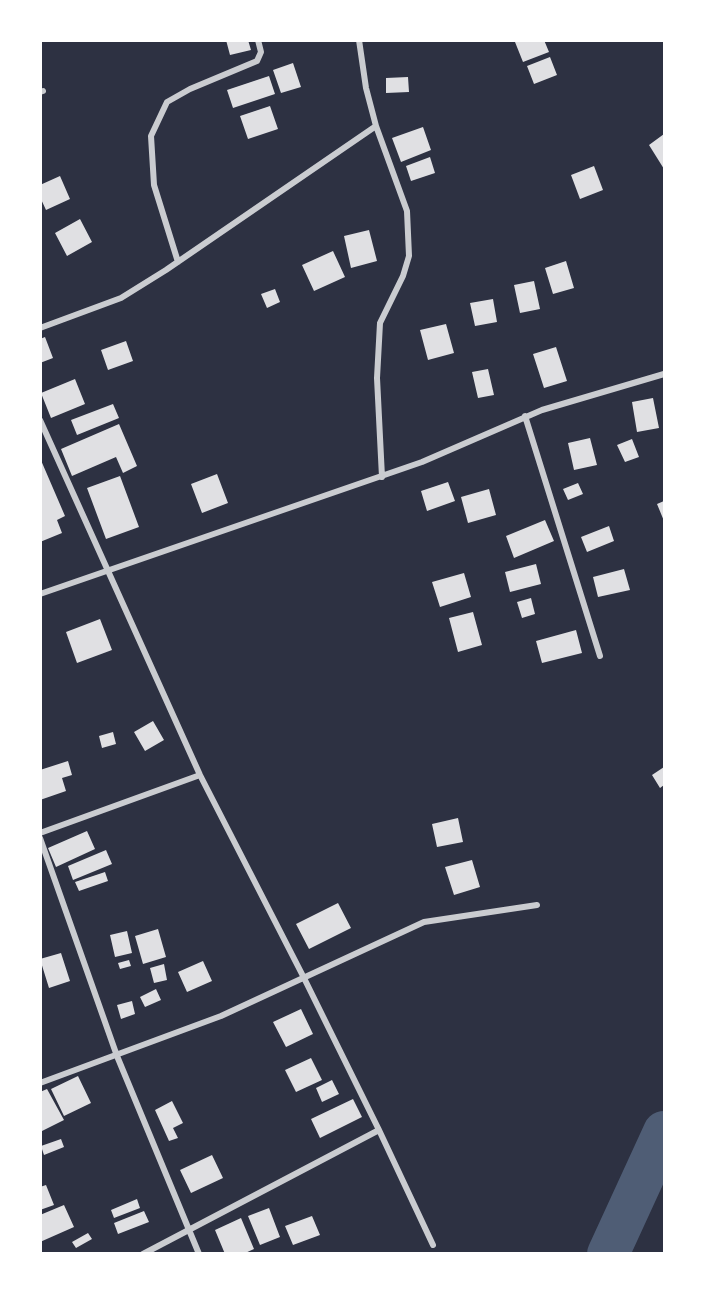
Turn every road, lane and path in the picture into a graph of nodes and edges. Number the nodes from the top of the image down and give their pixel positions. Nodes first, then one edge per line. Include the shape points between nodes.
1 (258, 40) edge
2 (359, 40) edge
3 (375, 126) junction
4 (178, 261) junction
5 (40, 328) edge
6 (664, 374) edge
7 (525, 416) junction
8 (40, 420) edge
9 (382, 477) junction
10 (108, 571) junction
11 (40, 594) edge
12 (600, 656) dead end
13 (200, 775) junction
14 (40, 833) edge
15 (40, 838) edge
16 (537, 904) dead end
17 (304, 978) junction
18 (117, 1056) junction
19 (40, 1083) edge
20 (379, 1130) junction
21 (188, 1230) junction
22 (433, 1245) dead end
23 (143, 1254) edge
24 (199, 1254) edge

1 - 4 street via 261,52 257,61 190,88 167,102 151,136 154,185
2 - 3 street
3 - 4 street
3 - 9 street via 407,211 409,256 380,322 377,378
4 - 5 street via 121,298
6 - 7 street
7 - 9 street
7 - 12 street
8 - 10 street
9 - 10 street
10 - 11 street
10 - 13 street
13 - 14 street
13 - 17 street
15 - 18 street
16 - 17 street via 424,922
17 - 18 street via 221,1016
17 - 20 street
18 - 19 street
18 - 21 street
20 - 21 street
20 - 22 street
21 - 23 street
21 - 24 street

